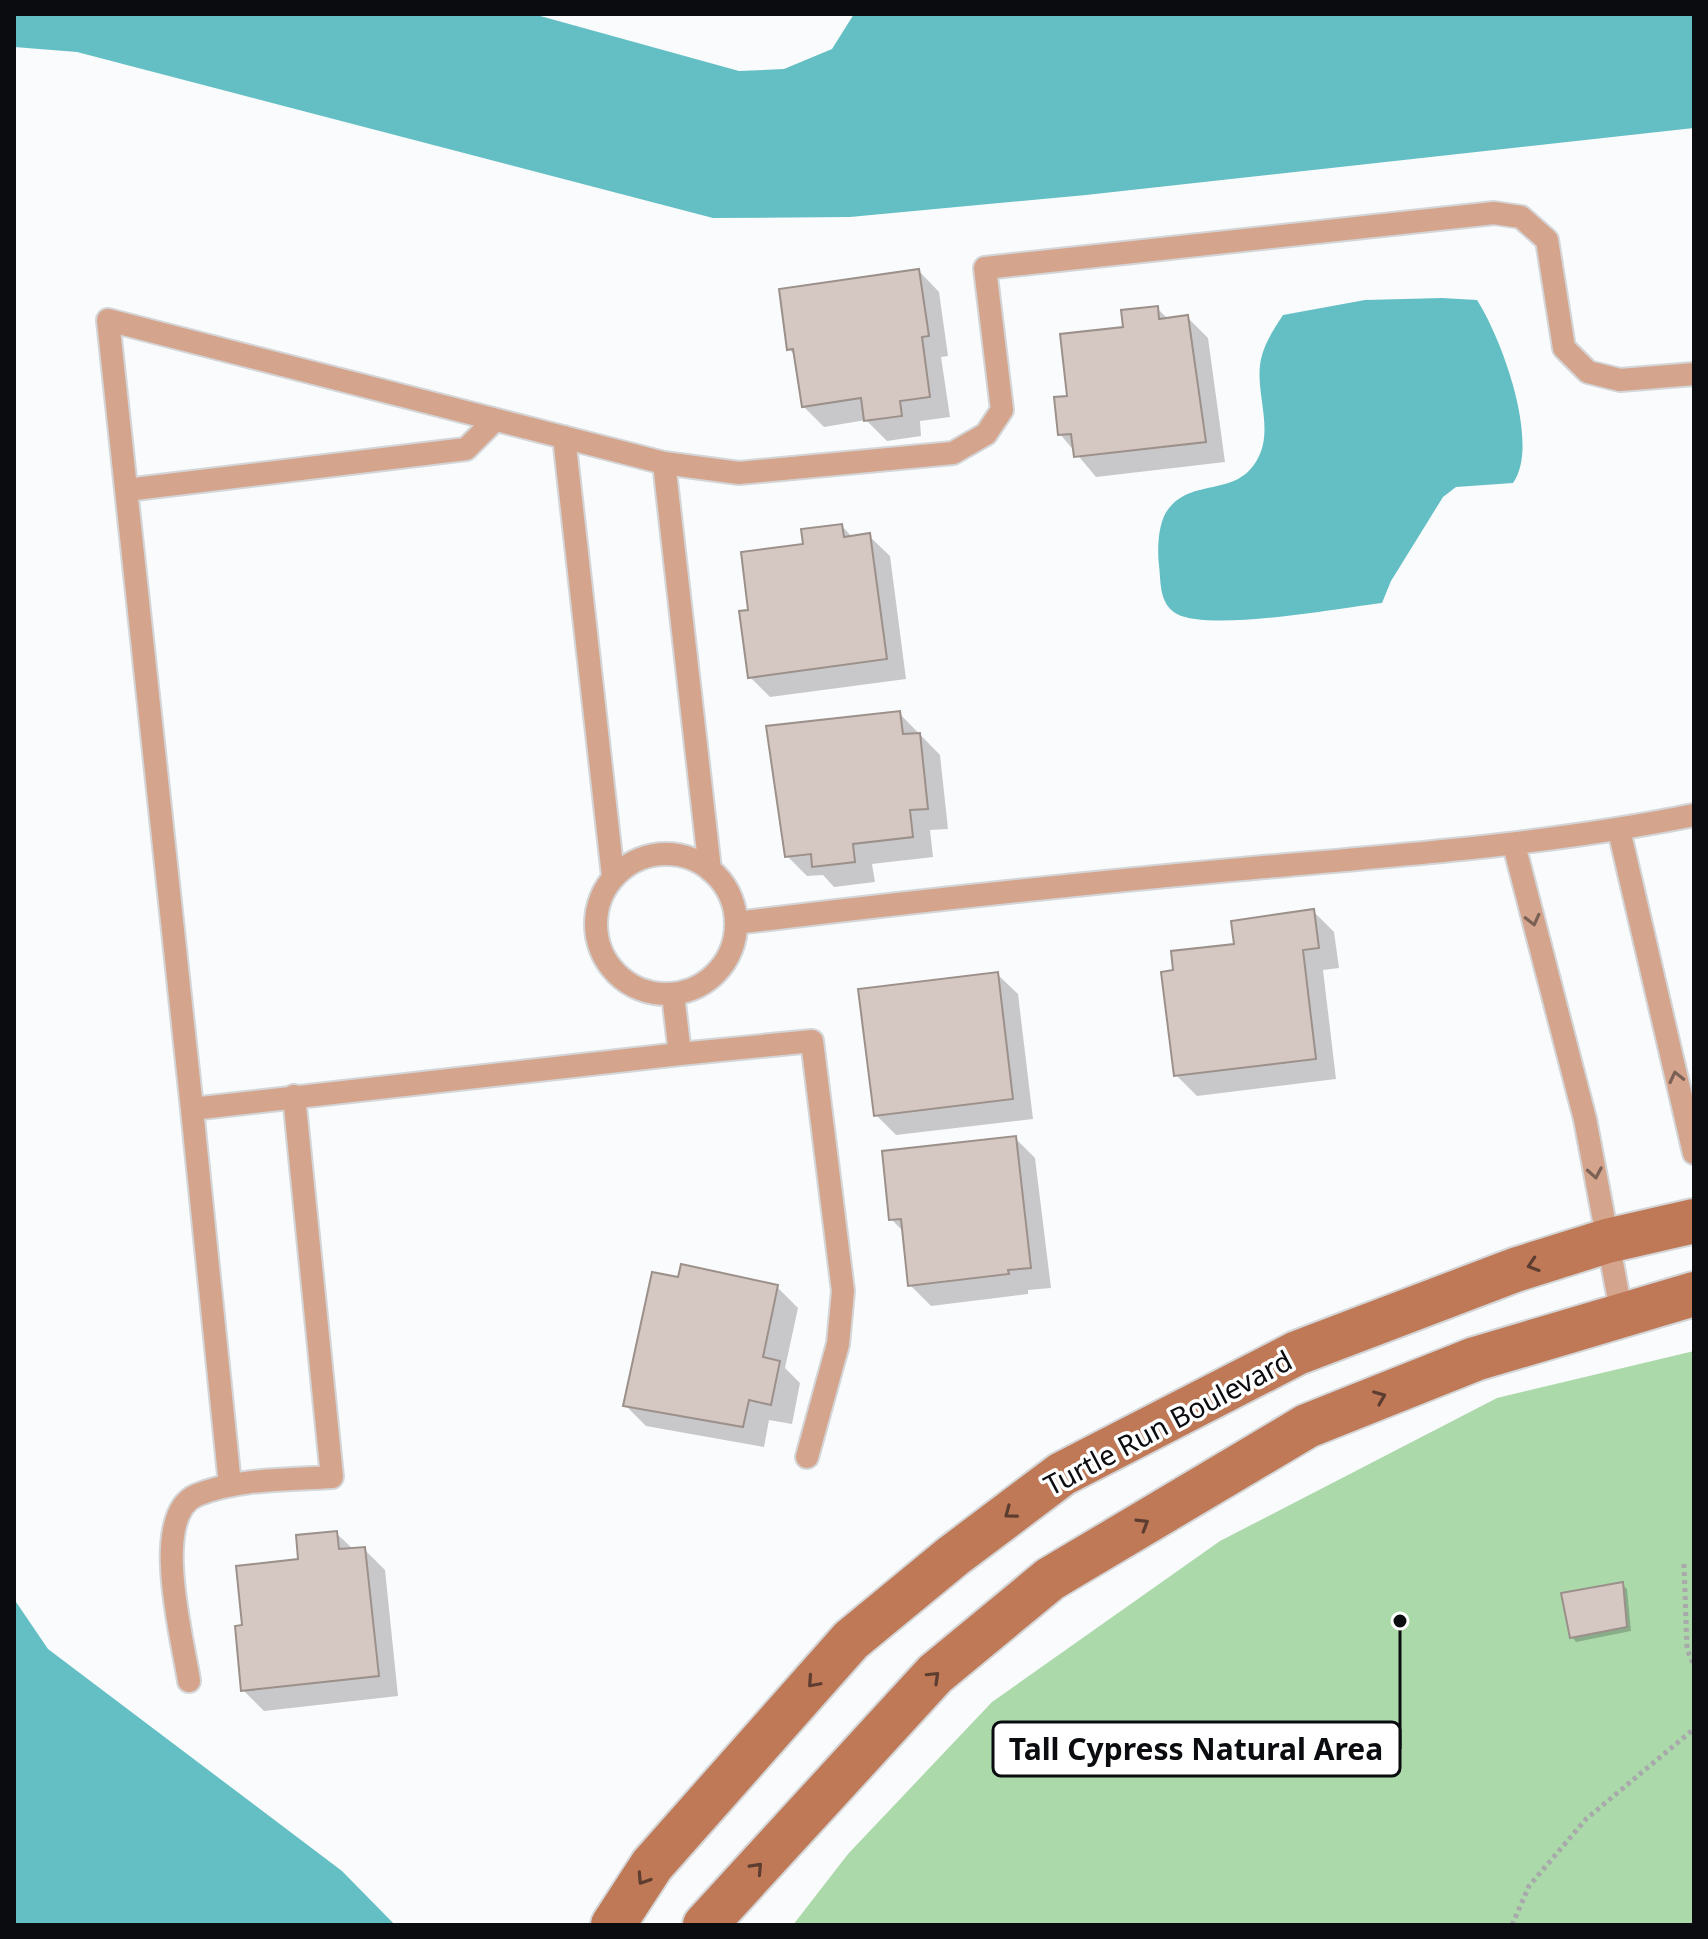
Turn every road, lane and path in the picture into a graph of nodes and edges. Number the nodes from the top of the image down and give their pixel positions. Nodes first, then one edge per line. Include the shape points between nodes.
1 (1694, 374) edge
2 (495, 420) junction
3 (564, 437) junction
4 (664, 463) junction
5 (126, 490) junction
6 (1694, 815) edge
7 (1619, 830) junction
8 (1514, 845) junction
9 (710, 870) junction
10 (613, 876) junction
11 (736, 923) junction
12 (673, 995) junction
13 (680, 1054) junction
14 (294, 1096) junction
15 (192, 1109) junction
16 (1694, 1153) edge
17 (1694, 1221) edge
18 (1607, 1241) junction
19 (1694, 1294) edge
20 (1622, 1316) junction
21 (807, 1457) dead end
22 (230, 1485) junction
23 (1684, 1564) dead end
24 (1694, 1666) edge
25 (189, 1681) dead end
26 (1694, 1729) edge
27 (613, 1925) edge
28 (705, 1925) edge
29 (1512, 1925) edge

1 - 4 lane via 1620,380 1588,372 1564,348 1547,240 1521,217 1494,213 985,268 1002,410 986,434 953,453 739,473
2 - 3 lane
2 - 5 lane via 466,449
2 - 5 lane via 108,320
3 - 4 lane
3 - 10 lane
4 - 9 lane
5 - 15 lane
6 - 7 lane
7 - 8 lane
16 -> 7 lane
8 - 11 lane via 990,892
8 -> 18 lane via 1585,1119
9 - 10 lane via 679,853 654,853
9 - 11 lane via 732,899
10 - 12 lane via 600,897 595,920 598,945 626,983
11 - 12 lane via 725,963 711,979
12 - 13 lane
13 - 14 lane
13 - 21 lane via 812,1041 843,1291 838,1344
14 - 15 lane
14 - 22 lane via 332,1477
15 - 22 lane
17 - 18 street, Turtle Run Boulevard
18 - 20 lane
18 -> 27 street, Turtle Run Boulevard via 1297,1353 1062,1474 851,1640 652,1865
19 - 20 street
28 -> 20 street via 935,1674 1050,1579 1307,1426 1475,1359
22 - 25 lane via 194,1496 175,1518 169,1545
23 - 24 path via 1687,1649
26 - 29 path via 1586,1819 1529,1886

